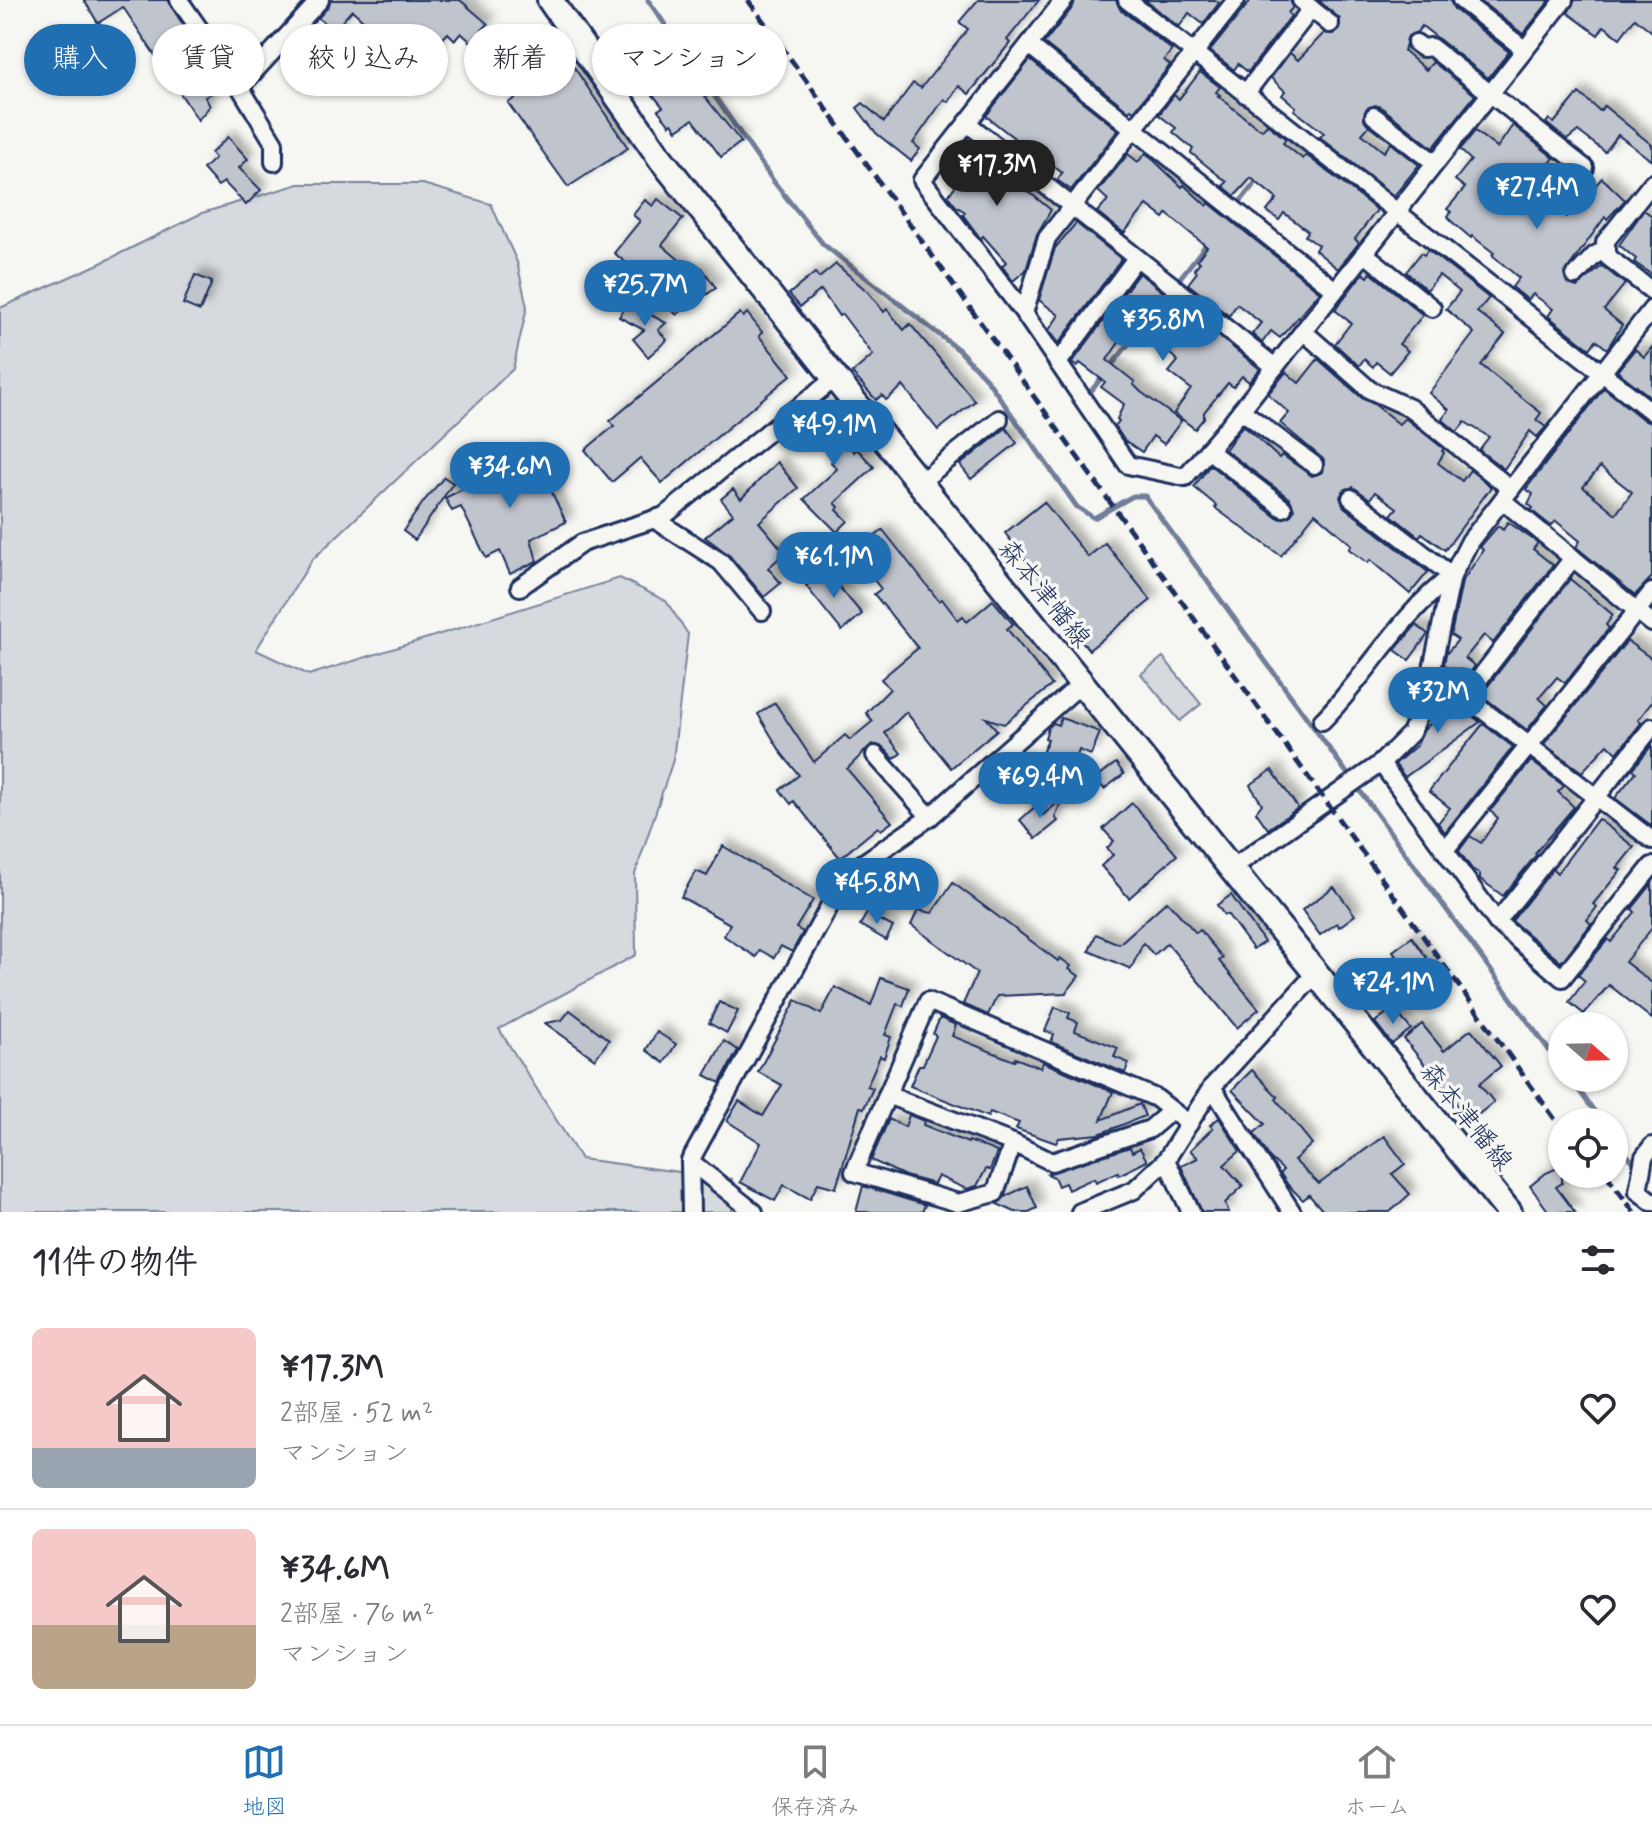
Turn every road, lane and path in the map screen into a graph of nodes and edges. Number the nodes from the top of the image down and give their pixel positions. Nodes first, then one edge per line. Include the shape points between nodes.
1 (179, 0) edge
2 (320, 0) edge
3 (550, 0) edge
4 (1064, 0) edge
5 (1127, 0) edge
6 (1236, 0) edge
7 (1461, 0) edge
8 (1564, 0) edge
9 (1306, 4) edge
10 (196, 24) edge
11 (1330, 24) dead end
12 (1416, 43) dead end
13 (1029, 45) junction
14 (1524, 49) junction
15 (1194, 52) junction
16 (264, 61) edge
17 (1490, 93) junction
18 (1245, 94) junction
19 (245, 96) edge
20 (1374, 116) dead end
21 (967, 123) junction
22 (1133, 130) junction
23 (274, 162) dead end
24 (1435, 163) junction
25 (1585, 168) dead end
26 (1652, 183) edge
27 (1072, 207) junction
28 (1397, 211) junction
29 (1607, 249) junction
30 (1364, 253) junction
31 (1136, 258) junction
32 (1575, 276) dead end
33 (1335, 290) junction
34 (1652, 291) edge
35 (1432, 308) dead end
36 (1652, 309) edge
37 (1024, 313) junction
38 (1303, 331) junction
39 (1058, 363) junction
40 (1275, 367) junction
41 (1602, 372) junction
42 (835, 378) junction
43 (1241, 410) junction
44 (1652, 412) edge
45 (999, 419) dead end
46 (1208, 450) junction
47 (1314, 465) dead end
48 (919, 483) junction
49 (1507, 495) junction
50 (1351, 498) dead end
51 (1283, 508) dead end
52 (654, 519) junction
53 (1573, 558) junction
54 (1452, 576) junction
55 (520, 587) dead end
56 (1652, 592) edge
57 (762, 611) dead end
58 (1637, 611) junction
59 (1652, 623) edge
60 (1432, 671) junction
61 (1082, 683) junction
62 (1465, 697) junction
63 (1322, 721) dead end
64 (1652, 727) edge
65 (1529, 746) junction
66 (875, 755) dead end
67 (1381, 763) junction
68 (1596, 797) junction
69 (930, 817) junction
70 (1652, 840) edge
71 (1445, 850) junction
72 (1652, 866) edge
73 (1232, 868) junction
74 (1497, 922) junction
75 (1316, 973) junction
76 (1212, 1087) junction
77 (887, 1095) junction
78 (1171, 1111) junction
79 (1189, 1124) junction
80 (1013, 1143) junction
81 (1652, 1146) edge
82 (1166, 1160) junction
83 (690, 1161) junction
84 (1652, 1202) edge
85 (691, 1212) edge
86 (754, 1212) edge
87 (1080, 1212) edge
88 (1191, 1212) edge
89 (1292, 1212) edge
90 (1509, 1212) edge

1 - 10 street
2 - 16 street
3 - 42 main road, 森本津幡線 via 661,159
4 - 13 street
5 - 15 street
6 - 15 street
7 - 14 street
8 - 14 street
9 - 11 street
9 - 18 street
12 - 17 street via 1431,47
13 - 21 street
13 - 22 street
14 - 17 street
15 - 18 street
15 - 22 street
17 - 24 street
17 - 25 street
18 - 28 street
19 - 23 street via 274,143
20 - 24 street
21 - 27 street
21 - 37 street via 922,180
22 - 27 street
22 - 33 street
24 - 28 street
26 - 29 street via 1605,242
27 - 31 street
27 - 37 street via 1047,238
28 - 30 street
28 - 41 street
29 - 32 street
29 - 34 street via 1608,257
30 - 33 street
30 - 35 street
31 - 39 street
31 - 40 street
33 - 38 street
36 - 41 street
37 - 39 street
38 - 40 street
38 - 49 street via 1370,390 1410,408
39 - 46 street via 1128,465 1185,477
40 - 43 street
41 - 44 street
41 - 49 street
42 - 48 main road, 森本津幡線
42 - 52 street
43 - 46 street
43 - 47 street
45 - 48 street
46 - 51 street
48 - 61 main road, 森本津幡線
49 - 53 street
49 - 54 street via 1470,541
50 - 54 street
52 - 55 street via 582,543
52 - 57 street via 721,562
53 - 58 street
53 - 62 street
54 - 60 street
54 - 63 street via 1429,593
56 - 58 street
58 - 59 street
58 - 65 street
60 - 62 street
60 - 67 street via 1411,733
61 - 69 street
61 - 73 main road, 森本津幡線
62 - 65 street
64 - 68 street
65 - 68 street
65 - 71 street
66 - 69 street
67 - 71 street
67 - 73 street
68 - 70 street
68 - 74 street
69 - 83 street via 847,874
71 - 74 street
72 - 74 street via 1562,978
73 - 75 main road, 森本津幡線
75 - 76 street
75 - 90 main road, 森本津幡線
76 - 79 street
76 - 89 street
77 - 78 street via 928,1001 1156,1098
77 - 80 street
77 - 80 street via 854,1172 958,1203 995,1193
78 - 79 street
78 - 80 street via 1150,1129 1052,1162
79 - 82 street
81 - 84 street via 1644,1157 1638,1191
82 - 87 street via 1134,1190
82 - 88 street
83 - 85 street
83 - 86 street

